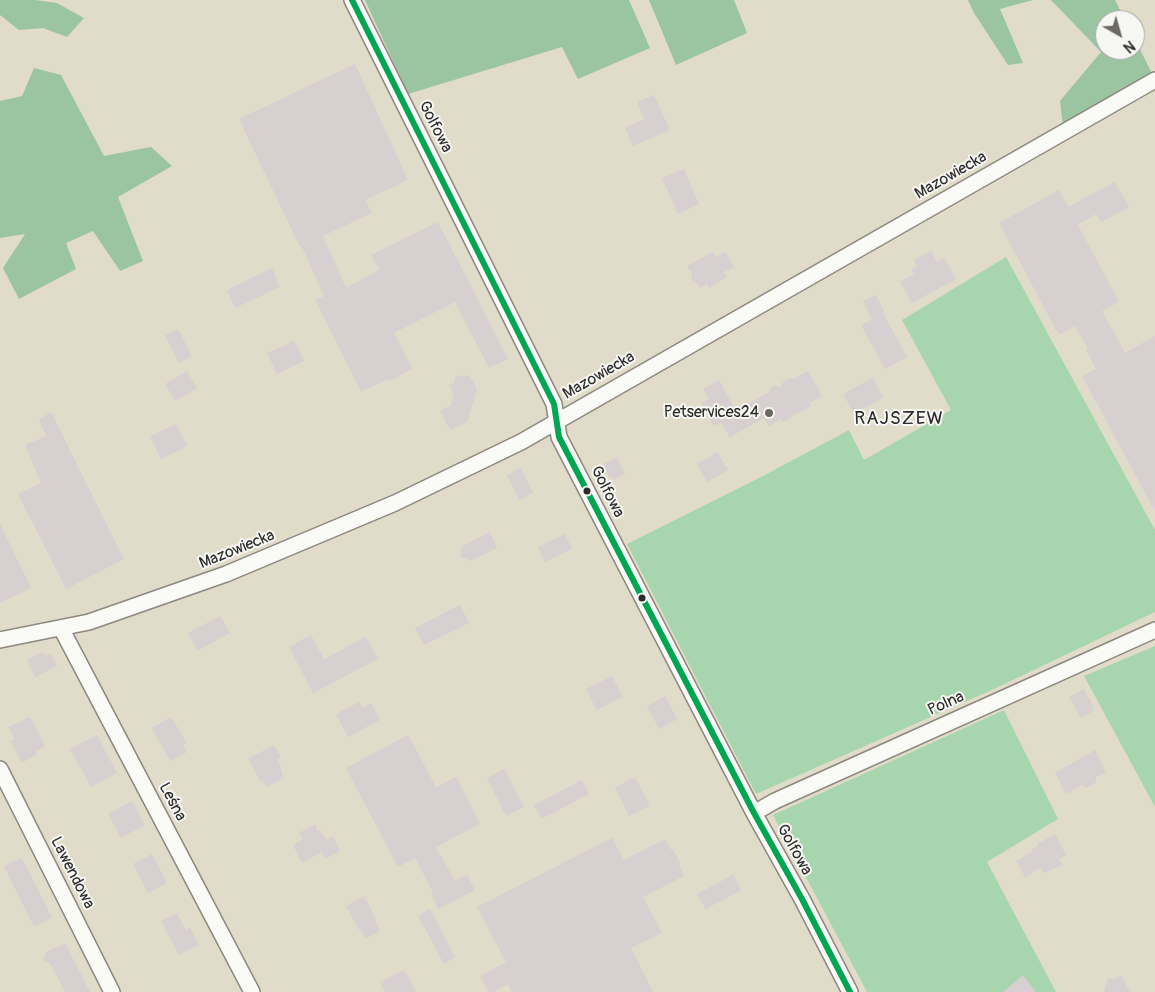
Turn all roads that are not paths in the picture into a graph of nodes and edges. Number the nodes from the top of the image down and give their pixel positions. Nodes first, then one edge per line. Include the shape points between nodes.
1 (352, 0) edge
2 (1155, 80) edge
3 (558, 420) junction
4 (61, 628) junction
5 (1155, 630) edge
6 (0, 640) edge
7 (0, 769) edge
8 (754, 813) junction
9 (112, 992) edge
10 (252, 992) edge
11 (850, 992) edge

1 - 3 street, Golfowa via 554,404
2 - 3 street, Mazowiecka
3 - 4 street, Mazowiecka via 521,442 351,522 226,574 89,622
3 - 8 street, Golfowa via 559,437
4 - 6 street, Mazowiecka
4 - 10 street, Leśna
5 - 8 street, Polna
7 - 9 street, Lawendowa
8 - 11 street, Golfowa

